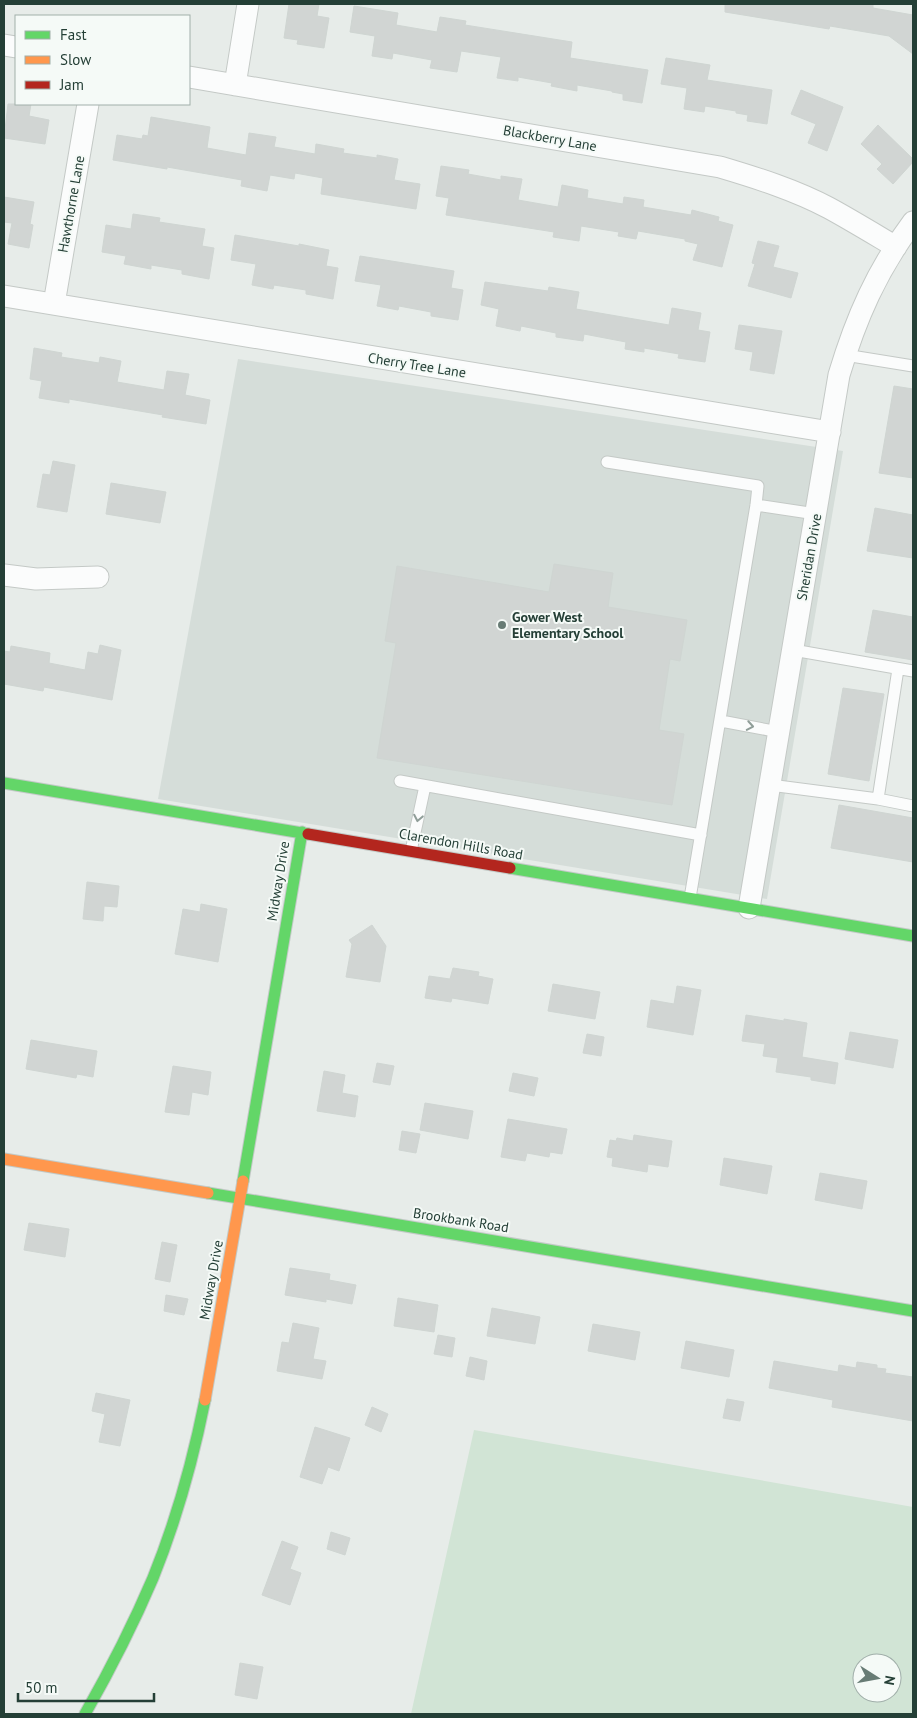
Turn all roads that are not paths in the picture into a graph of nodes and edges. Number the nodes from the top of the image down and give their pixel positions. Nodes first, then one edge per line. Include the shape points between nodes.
1 (248, 4) edge
2 (190, 77) edge
3 (235, 84) junction
4 (88, 105) edge
5 (913, 222) edge
6 (896, 246) junction
7 (4, 296) edge
8 (54, 304) junction
9 (845, 355) junction
10 (913, 366) edge
11 (830, 432) junction
12 (607, 462) dead end
13 (756, 505) junction
14 (816, 514) junction
15 (4, 575) edge
16 (98, 577) dead end
17 (793, 650) junction
18 (898, 669) junction
19 (913, 672) edge
20 (720, 721) junction
21 (779, 732) junction
22 (400, 781) dead end
23 (4, 783) edge
24 (770, 785) junction
25 (424, 786) junction
26 (878, 799) junction
27 (913, 806) edge
28 (302, 832) junction
29 (701, 835) junction
30 (411, 851) junction
31 (690, 898) junction
32 (749, 908) junction
33 (913, 936) edge
34 (4, 1159) edge
35 (240, 1198) junction
36 (913, 1311) edge
37 (85, 1714) edge

1 - 3 street
2 - 3 street, Blackberry Lane
3 - 6 street, Blackberry Lane via 720,167 792,191 828,207
4 - 8 street, Hawthorne Lane
5 - 6 street, Sheridan Drive
6 - 9 street, Sheridan Drive via 866,299
7 - 8 street, Cherry Tree Lane
8 - 11 street, Cherry Tree Lane
9 - 10 lane
9 - 11 street, Sheridan Drive
11 - 14 street, Sheridan Drive
12 - 13 lane via 758,486
13 - 14 lane
13 - 20 lane
14 - 17 street, Sheridan Drive
15 - 16 street via 36,579
17 - 18 lane
17 - 21 street, Sheridan Drive
18 - 19 lane
18 - 26 lane
20 -> 21 lane
20 - 29 lane
21 - 24 street, Sheridan Drive
22 - 25 lane
23 - 28 street, Clarendon Hills Road
24 - 26 lane
24 - 32 street, Sheridan Drive
25 - 29 lane
25 -> 30 lane
26 - 27 lane
28 - 30 street, Clarendon Hills Road
28 - 35 street, Midway Drive
29 - 31 lane
30 - 31 street, Clarendon Hills Road
31 - 32 street, Clarendon Hills Road
32 - 33 street, Clarendon Hills Road
34 - 35 street, Brookbank Road
35 - 36 street, Brookbank Road
35 - 37 street, Midway Drive via 200,1424 181,1499 142,1604

